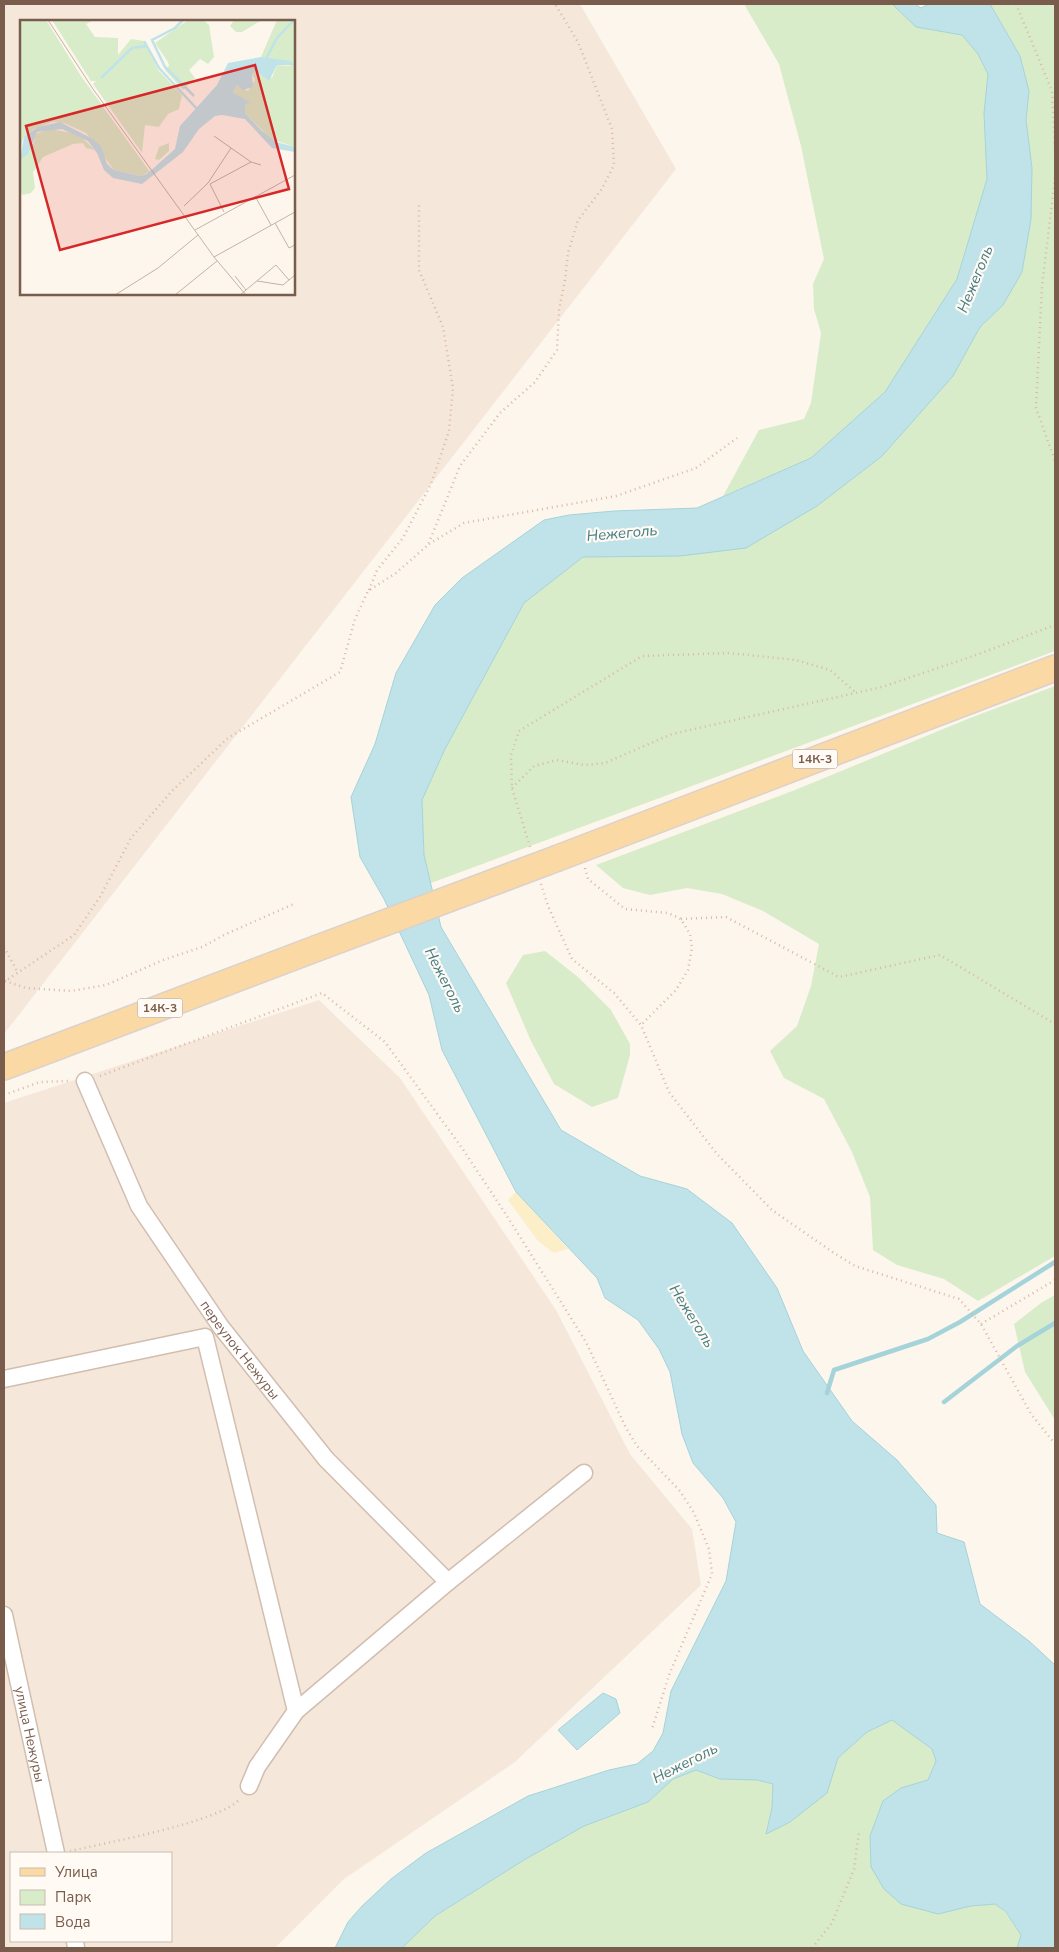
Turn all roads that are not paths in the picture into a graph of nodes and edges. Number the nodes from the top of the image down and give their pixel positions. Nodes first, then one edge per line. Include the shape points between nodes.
1 (1055, 668) edge
2 (4, 1067) edge
3 (85, 1081) road end
4 (221, 1327) junction
5 (205, 1338) junction
6 (4, 1378) edge
7 (584, 1473) dead end
8 (448, 1582) junction
9 (4, 1615) edge
10 (10, 1669) edge
11 (296, 1711) junction
12 (249, 1786) road end
13 (56, 1852) edge

1 - 2 main road, 14К-3, bridge
3 - 4 street, переулок Нежуры via 139,1206
4 - 5 street
4 - 8 street, переулок Нежуры via 326,1460
5 - 6 street, переулок Нежуры
5 - 11 street, переулок Нежуры
7 - 8 street
8 - 11 street
9 - 10 street, улица Нежуры
10 - 13 street, улица Нежуры
11 - 12 street via 257,1767

